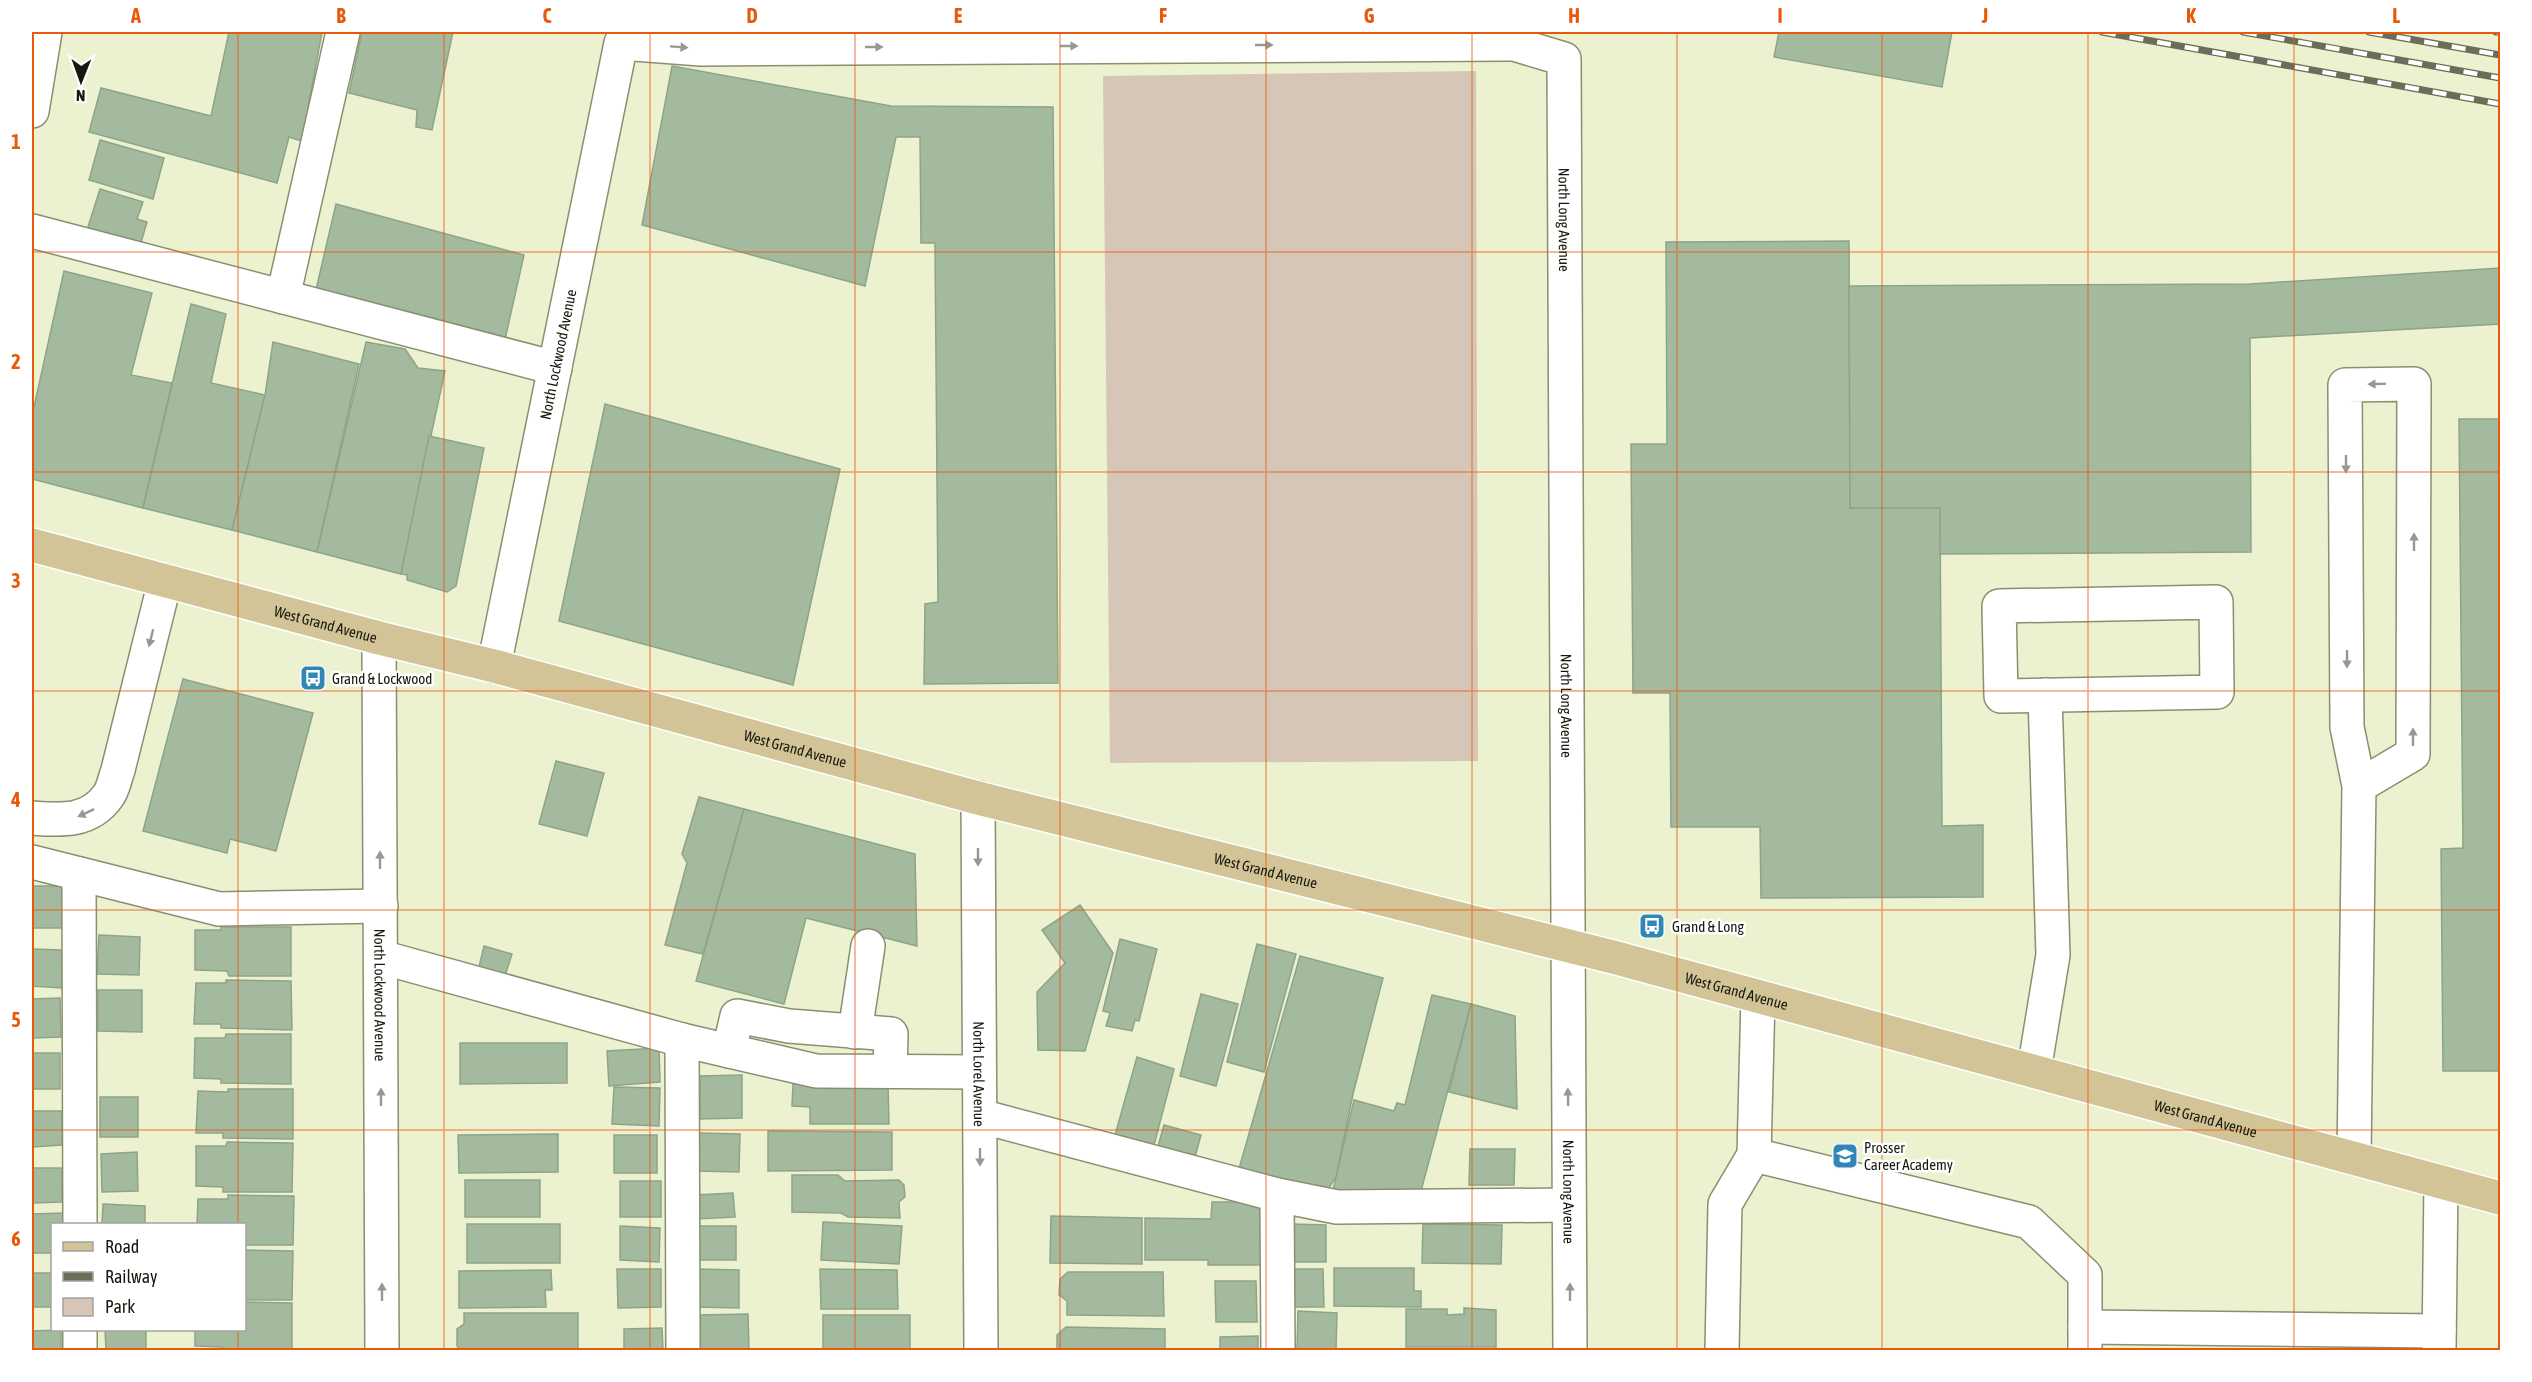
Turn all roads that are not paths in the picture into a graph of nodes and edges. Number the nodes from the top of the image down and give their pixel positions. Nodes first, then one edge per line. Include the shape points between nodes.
1 (45, 32) edge
2 (343, 32) edge
3 (1564, 59) joint
4 (32, 111) edge
5 (32, 231) edge
6 (283, 297) junction
7 (555, 369) junction
8 (32, 545) edge
9 (165, 581) junction
10 (380, 638) junction
11 (494, 666) junction
12 (2044, 695) junction
13 (2360, 786) junction
14 (978, 798) junction
15 (32, 818) edge
16 (32, 862) edge
17 (79, 874) junction
18 (381, 906) junction
19 (868, 945) dead end
20 (1567, 945) junction
21 (381, 957) junction
22 (1758, 997) junction
23 (855, 1032) junction
24 (682, 1040) junction
25 (729, 1051) junction
26 (890, 1071) junction
27 (2034, 1071) junction
28 (980, 1072) junction
29 (980, 1116) junction
30 (1754, 1155) junction
31 (2354, 1158) junction
32 (2441, 1182) junction
33 (1277, 1195) junction
34 (2500, 1198) edge
35 (1569, 1205) junction
36 (80, 1223) edge
37 (80, 1331) edge
38 (2085, 1339) edge
39 (2439, 1341) edge
40 (80, 1350) edge
41 (382, 1350) edge
42 (683, 1350) edge
43 (981, 1350) edge
44 (1278, 1350) edge
45 (1570, 1350) edge
46 (1722, 1350) edge

1 - 4 street
2 - 6 street
7 -> 3 street, North Lockwood Avenue via 621,43 701,49 1506,44
3 - 20 street, North Long Avenue
5 - 6 street
6 - 7 street
7 - 11 street, North Lockwood Avenue
8 - 9 main road, West Grand Avenue
9 - 10 main road, West Grand Avenue
9 -> 15 street via 109,796 90,814 66,820
10 - 11 main road, West Grand Avenue
18 -> 10 street, North Lockwood Avenue
11 - 14 main road, West Grand Avenue
12 - 12 street via 2217,692 2216,602 1999,606 2001,696
12 - 27 street via 2053,955
13 -> 13 street via 2413,754 2414,384 2345,385 2347,727
13 - 31 street
14 - 20 main road, West Grand Avenue
14 -> 28 street, North Lorel Avenue
16 - 17 street
17 - 18 street via 219,909
17 - 36 street
18 - 21 street, North Lockwood Avenue
19 - 23 street
20 - 22 main road, West Grand Avenue
35 -> 20 street, North Long Avenue
21 - 24 street
41 -> 21 street, North Lockwood Avenue
22 - 27 main road, West Grand Avenue
22 - 30 street
23 - 25 street via 737,1016
23 - 26 street via 891,1034
24 - 25 street
24 - 42 street
25 - 26 street via 816,1071
26 - 28 street
27 - 31 main road, West Grand Avenue
28 - 29 street, North Lorel Avenue
29 - 33 street
29 -> 43 street, North Lorel Avenue
30 - 38 street via 2030,1222 2085,1275
30 - 46 street via 1725,1204
31 - 32 main road, West Grand Avenue
32 - 34 main road, West Grand Avenue
32 - 39 street
33 - 35 street via 1337,1207
33 - 44 street
45 -> 35 street, North Long Avenue
37 - 40 street
38 - 39 street

